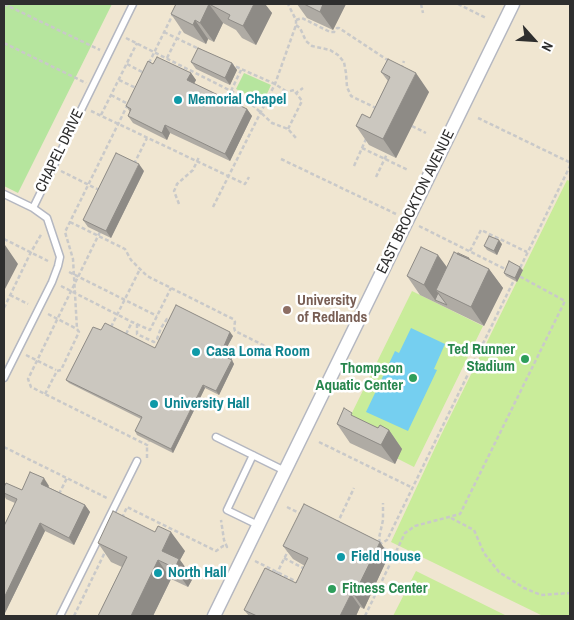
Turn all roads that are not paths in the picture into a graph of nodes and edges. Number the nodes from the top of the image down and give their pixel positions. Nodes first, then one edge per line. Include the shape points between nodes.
1 (133, 4) edge
2 (513, 4) edge
3 (4, 194) edge
4 (33, 208) junction
5 (4, 378) edge
6 (216, 437) dead end
7 (253, 455) junction
8 (137, 461) dead end
9 (285, 471) junction
10 (258, 525) junction
11 (60, 616) edge
12 (214, 616) edge

1 - 4 lane, CHAPEL DRIVE
2 - 9 street, EAST BROCKTON AVENUE
3 - 4 lane
4 - 5 lane, CHAPEL DRIVE via 47,218 60,257 52,282
6 - 7 lane
7 - 9 lane
7 - 10 lane via 227,510
8 - 11 lane
9 - 10 street, EAST BROCKTON AVENUE
10 - 12 street, EAST BROCKTON AVENUE

